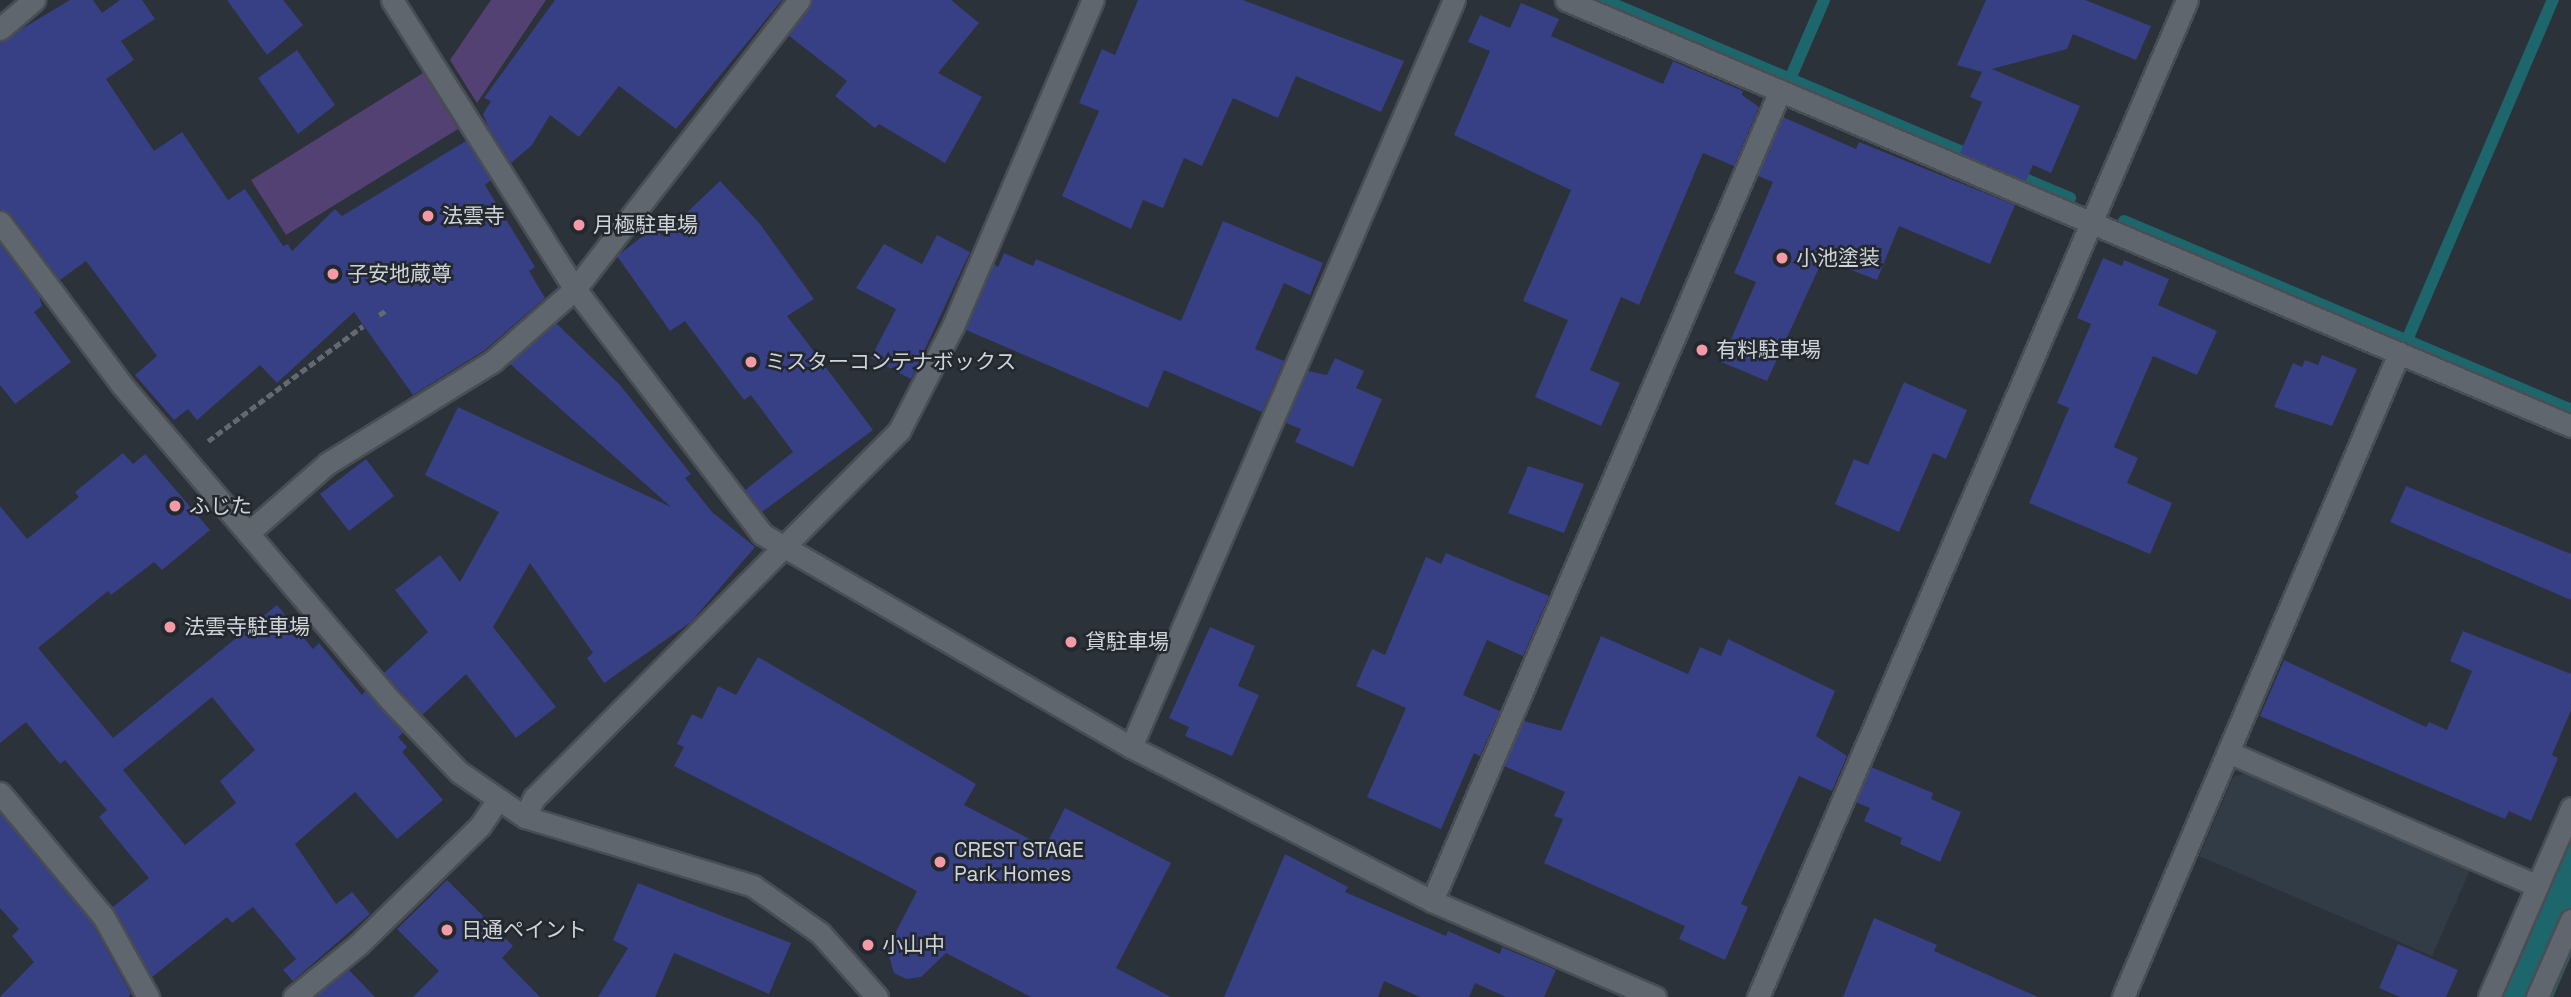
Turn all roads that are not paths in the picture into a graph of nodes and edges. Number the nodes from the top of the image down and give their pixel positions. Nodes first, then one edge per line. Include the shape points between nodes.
1 (34, 0) edge
2 (392, 0) edge
3 (799, 0) edge
4 (1093, 0) edge
5 (1454, 0) edge
6 (1566, 0) edge
7 (2187, 0) edge
8 (0, 29) edge
9 (1780, 91) junction
10 (0, 222) edge
11 (2091, 223) junction
12 (575, 289) junction
13 (2399, 353) junction
14 (2571, 426) edge
15 (248, 533) junction
16 (783, 546) junction
17 (1131, 747) junction
18 (2228, 752) junction
19 (0, 793) edge
20 (496, 802) junction
21 (2571, 808) edge
22 (525, 817) junction
23 (2537, 886) junction
24 (1432, 901) junction
25 (2571, 920) edge
26 (148, 997) edge
27 (294, 997) edge
28 (877, 997) edge
29 (1655, 997) edge
30 (1759, 997) edge
31 (2123, 997) edge
32 (2488, 997) edge
33 (2537, 997) edge

1 - 8 street
2 - 12 street
3 - 12 street
4 - 16 street via 953,326 899,431
5 - 17 street
6 - 9 street
7 - 11 street
9 - 11 street
9 - 24 street
10 - 15 street via 121,384
11 - 13 street
11 - 30 street
12 - 15 street via 493,360 328,463
12 - 16 street via 762,534
13 - 14 street
13 - 18 street
15 - 20 street via 424,737
16 - 17 street
16 - 22 street via 534,798
17 - 24 street
18 - 23 street
18 - 31 street
19 - 26 street via 103,916
20 - 22 street
20 - 27 street via 480,826 358,945
21 - 23 street
22 - 28 street via 753,886 820,933
23 - 32 street
24 - 29 street
25 - 33 street

